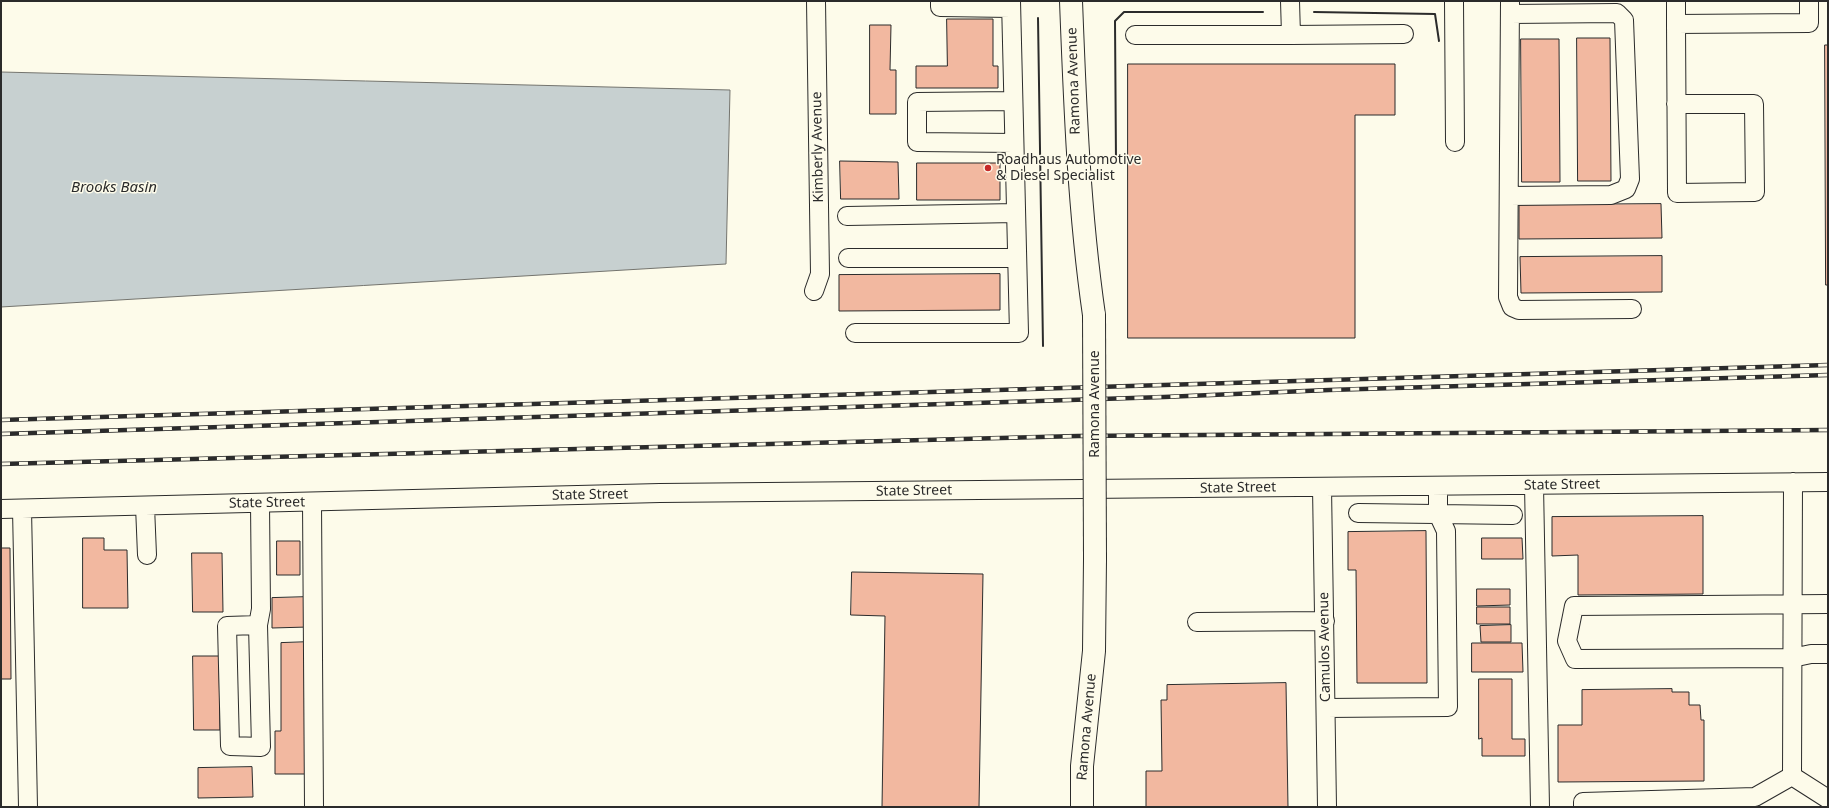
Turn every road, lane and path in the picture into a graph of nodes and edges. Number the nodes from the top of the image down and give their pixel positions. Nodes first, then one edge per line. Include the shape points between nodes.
1 (816, 1) edge
2 (940, 1) edge
3 (1071, 1) edge
4 (1290, 1) edge
5 (1454, 1) edge
6 (1676, 1) edge
7 (1809, 1) edge
8 (1011, 4) edge
9 (1510, 8) edge
10 (1676, 24) junction
11 (1291, 34) junction
12 (1404, 34) dead end
13 (1135, 35) dead end
14 (1014, 101) junction
15 (1676, 104) junction
16 (1455, 142) dead end
17 (1014, 143) junction
18 (1509, 196) junction
19 (1016, 213) junction
20 (847, 216) dead end
21 (848, 258) dead end
22 (1017, 258) junction
23 (814, 291) dead end
24 (1632, 309) dead end
25 (856, 333) dead end
26 (1794, 482) junction
27 (1828, 482) edge
28 (1534, 485) junction
29 (1438, 486) junction
30 (1322, 487) junction
31 (312, 502) junction
32 (260, 503) junction
33 (145, 506) junction
34 (1, 509) edge
35 (22, 509) junction
36 (1358, 514) dead end
37 (1438, 514) junction
38 (1513, 514) dead end
39 (146, 555) dead end
40 (1793, 604) junction
41 (1828, 604) edge
42 (1325, 621) junction
43 (1197, 622) dead end
44 (258, 625) junction
45 (1828, 654) edge
46 (1792, 658) junction
47 (1326, 708) junction
48 (1792, 776) junction
49 (1828, 799) edge
50 (28, 807) edge
51 (314, 807) edge
52 (1082, 807) edge
53 (1327, 807) edge
54 (1540, 807) edge
55 (1583, 807) edge

1 - 23 street, Kimberly Avenue via 820,274
2 - 8 street via 940,7
3 - 52 main road, Ramona Avenue, bridge via 1076,134 1085,253 1094,315 1094,651 1082,766
4 - 11 street
5 - 16 street
6 - 10 street
7 - 10 street via 1809,23
8 - 14 street
9 - 18 street
9 - 18 street via 1617,13 1624,20 1630,179 1626,189 1611,195
10 - 15 street
11 - 12 street
11 - 13 street
14 - 17 street
14 - 17 street via 917,102 917,142
15 - 15 street via 1677,193 1755,192 1754,104
17 - 19 street
18 - 24 street via 1508,298 1512,307 1518,310
19 - 20 street
19 - 22 street
21 - 22 street
22 - 25 street via 1019,333
26 - 27 street, State Street
26 - 28 street, State Street
26 - 40 street
28 - 29 street, State Street
28 - 54 street
29 - 30 street, State Street
29 - 37 street
30 - 31 street, State Street via 652,493
30 - 42 street, Camulos Avenue
31 - 32 street, State Street
31 - 51 street
32 - 33 street, State Street
32 - 44 street via 261,609
33 - 35 street, State Street
33 - 39 street
34 - 35 street, State Street
35 - 50 street
36 - 37 street
37 - 38 street
37 - 47 street via 1446,531 1448,707
40 - 41 street
40 - 46 street
40 - 46 street via 1574,606 1568,641 1575,660
42 - 43 street
42 - 47 street, Camulos Avenue
44 - 44 street via 261,747 230,746 227,626
45 - 46 street
46 - 48 street
47 - 53 street, Camulos Avenue
48 - 49 street
48 - 55 street via 1755,797 1583,802

